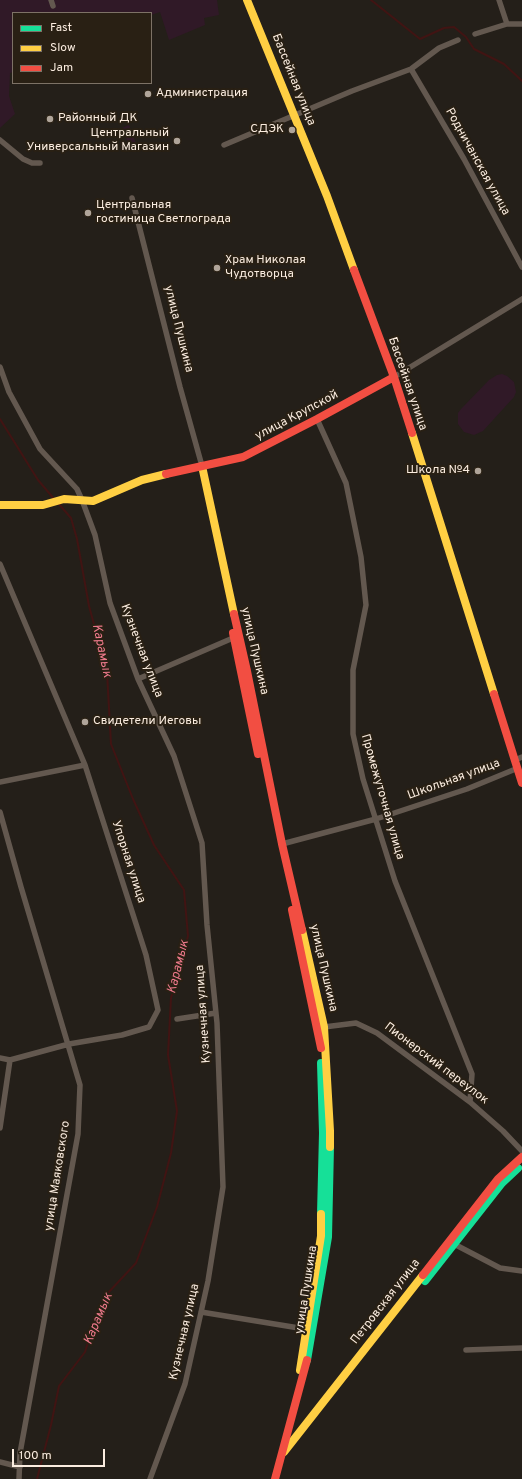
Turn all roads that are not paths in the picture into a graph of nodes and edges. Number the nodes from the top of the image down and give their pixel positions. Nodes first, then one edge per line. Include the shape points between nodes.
1 (248, 0) edge
2 (499, 0) edge
3 (507, 24) junction
4 (522, 24) edge
5 (475, 34) dead end
6 (458, 40) dead end
7 (411, 69) junction
8 (295, 115) junction
9 (0, 140) edge
10 (224, 144) dead end
11 (40, 163) dead end
12 (132, 198) dead end
13 (522, 267) edge
14 (522, 299) edge
15 (0, 367) edge
16 (394, 377) junction
17 (317, 419) junction
18 (202, 466) junction
19 (82, 500) junction
20 (0, 505) edge
21 (0, 564) edge
22 (236, 638) junction
23 (138, 679) junction
24 (519, 758) edge
25 (85, 765) junction
26 (518, 768) junction
27 (0, 782) edge
28 (522, 783) edge
29 (0, 812) edge
30 (376, 819) junction
31 (282, 844) junction
32 (216, 1013) junction
33 (177, 1019) dead end
34 (324, 1027) junction
35 (69, 1044) junction
36 (0, 1058) edge
37 (10, 1060) junction
38 (470, 1102) junction
39 (0, 1128) edge
40 (522, 1151) edge
41 (522, 1156) edge
42 (522, 1164) edge
43 (454, 1244) junction
44 (522, 1271) edge
45 (201, 1312) junction
46 (309, 1334) junction
47 (522, 1348) edge
48 (466, 1350) dead end
49 (281, 1455) junction
50 (0, 1462) edge
51 (276, 1466) junction
52 (20, 1467) junction
53 (20, 1479) edge
54 (150, 1479) edge
55 (270, 1479) edge
56 (275, 1479) edge

1 - 8 street, Бассейная улица
2 - 3 street
3 - 4 street
3 - 5 street
6 - 7 street via 439,48
7 - 8 street
7 - 13 street, Родничанская улица via 464,159
8 - 10 street
8 - 16 street, Бассейная улица
9 - 11 street via 23,159
12 - 18 street, улица Пушкина
14 - 16 street, улица Крупской
15 - 19 street, Кузнечная улица via 9,392 40,448 77,490
16 - 17 street, улица Крупской
16 - 24 street, Бассейная улица
17 - 18 street, улица Крупской via 243,457
17 - 30 street, Промежуточная улица via 346,483 361,557 366,605 353,670 352,734
18 - 19 street, улица Крупской via 142,480 93,501
18 - 22 street, улица Пушкина
19 - 20 street, улица Крупской via 64,499 43,505
19 - 23 street, Кузнечная улица via 95,535 110,603
21 - 25 street, Упорная улица
22 - 23 street
22 - 31 street, улица Пушкина via 247,671
22 - 46 street, улица Пушкина via 320,1043 323,1133 321,1236
23 - 32 street, Кузнечная улица via 174,756 202,843
24 - 26 street, Бассейная улица
25 - 27 street
25 - 35 street, Упорная улица via 146,955 158,1010 149,1027 122,1035
26 - 28 street, Бассейная улица
26 - 30 street, Школьная улица via 467,789
29 - 35 street, улица Маяковского
30 - 31 street, Школьная улица
30 - 38 street, Промежуточная улица via 395,881 472,1074
31 - 34 street, улица Пушкина
32 - 33 street
32 - 45 street, Кузнечная улица via 223,1187
34 - 38 street, Пионерский переулок via 356,1023 377,1033
34 - 46 street, улица Пушкина via 330,1132 328,1237
35 - 37 street, Упорная улица
35 - 52 street, улица Маяковского via 80,1084 78,1134 20,1453
36 - 37 street, Упорная улица
37 - 39 street
38 - 40 street, Пионерский переулок via 504,1131
41 - 49 street, Петровская улица via 498,1179
42 - 43 street via 502,1183
43 - 44 street via 500,1268
43 - 51 street
45 - 46 street via 299,1328
45 - 54 street, Кузнечная улица via 185,1384
46 - 49 street, улица Пушкина via 306,1368
46 - 51 street, улица Пушкина
47 - 48 street
49 - 51 street, улица Пушкина
50 - 52 street
51 - 55 street
51 - 56 street, улица Пушкина
52 - 53 street, улица Маяковского

